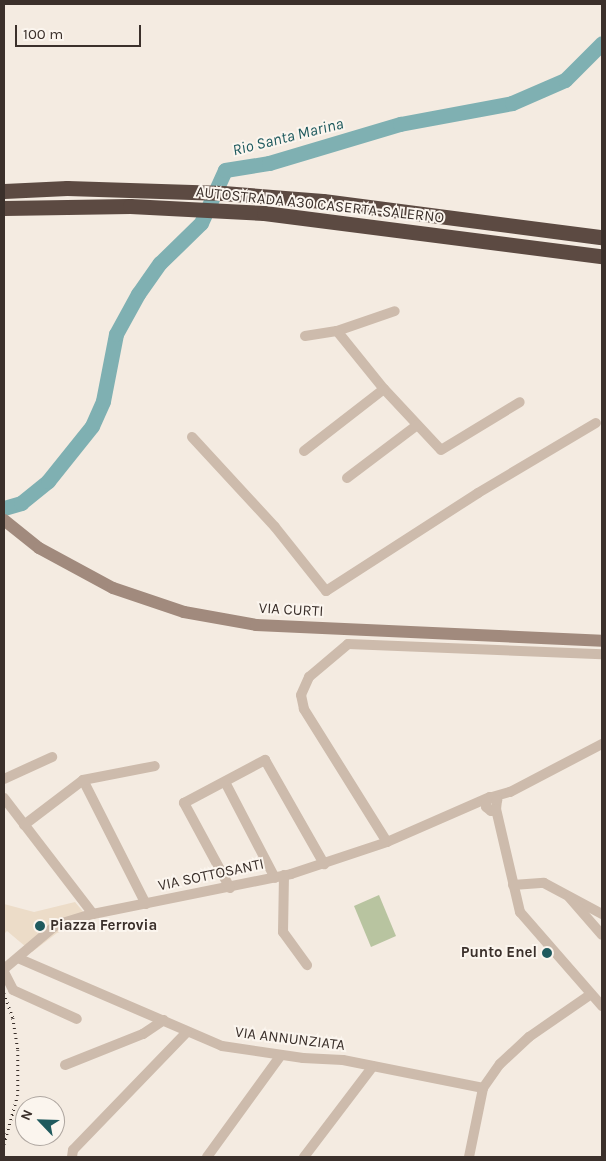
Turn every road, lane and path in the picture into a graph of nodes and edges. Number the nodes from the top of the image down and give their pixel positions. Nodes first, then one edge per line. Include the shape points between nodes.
1 (4, 191) edge
2 (4, 208) edge
3 (602, 237) edge
4 (602, 256) edge
5 (395, 311) dead end
6 (337, 331) junction
7 (305, 336) dead end
8 (384, 389) junction
9 (520, 402) dead end
10 (596, 423) dead end
11 (417, 425) junction
12 (192, 437) dead end
13 (304, 451) dead end
14 (347, 478) dead end
15 (4, 520) edge
16 (602, 642) edge
17 (602, 654) edge
18 (602, 744) edge
19 (52, 757) dead end
20 (155, 766) dead end
21 (4, 779) edge
22 (83, 780) junction
23 (225, 782) junction
24 (4, 798) edge
25 (491, 805) junction
26 (24, 824) junction
27 (387, 842) junction
28 (324, 864) junction
29 (280, 876) junction
30 (513, 885) junction
31 (230, 888) junction
32 (565, 892) junction
33 (146, 904) junction
34 (93, 914) junction
35 (602, 914) edge
36 (602, 935) edge
37 (20, 959) junction
38 (307, 965) dead end
39 (4, 970) edge
40 (591, 994) junction
41 (602, 1006) edge
42 (77, 1019) dead end
43 (164, 1020) junction
44 (187, 1032) junction
45 (281, 1055) junction
46 (65, 1065) dead end
47 (373, 1066) junction
48 (483, 1088) junction
49 (72, 1157) edge
50 (207, 1157) edge
51 (304, 1157) edge
52 (469, 1157) edge

1 - 3 highway, AUTOSTRADA A30 CASERTA-SALERNO via 67,188 198,191 323,201
2 - 4 highway, AUTOSTRADA A30 CASERTA-SALERNO via 130,206 321,219
5 - 6 street
6 - 7 street
6 - 8 street
8 - 11 street
8 - 13 street
9 - 11 street via 441,450
10 - 12 street via 478,493 326,591 274,526
11 - 14 street
15 - 16 main road, VIA CURTI via 25,537 113,588 193,614 256,625
17 - 27 street via 348,644 309,676 301,695 304,709
18 - 25 street, VIA SOTTOSANTI
19 - 21 street
20 - 22 street
22 - 26 street
22 - 33 street
23 - 28 street via 265,760
23 - 29 street
23 - 31 street via 184,803
24 - 26 street
25 - 27 street, VIA SOTTOSANTI via 470,806
25 - 30 street
26 - 34 street
27 - 28 street, VIA SOTTOSANTI
28 - 29 street, VIA SOTTOSANTI
29 - 31 street, VIA SOTTOSANTI
29 - 38 street via 283,932
30 - 32 street via 544,883
30 - 40 street via 520,912
31 - 33 street, VIA SOTTOSANTI
32 - 35 street
32 - 36 street
33 - 34 street, VIA SOTTOSANTI
34 - 37 street via 56,925
37 - 39 street
37 - 43 street, VIA ANNUNZIATA
39 - 42 street via 13,990
40 - 41 street
40 - 48 street via 515,1047
43 - 44 street, VIA ANNUNZIATA
43 - 46 street via 143,1034
44 - 45 street, VIA ANNUNZIATA via 222,1046
44 - 49 street via 73,1150
45 - 47 street, VIA ANNUNZIATA
45 - 50 street
47 - 48 street, VIA ANNUNZIATA
47 - 51 street
48 - 52 street

